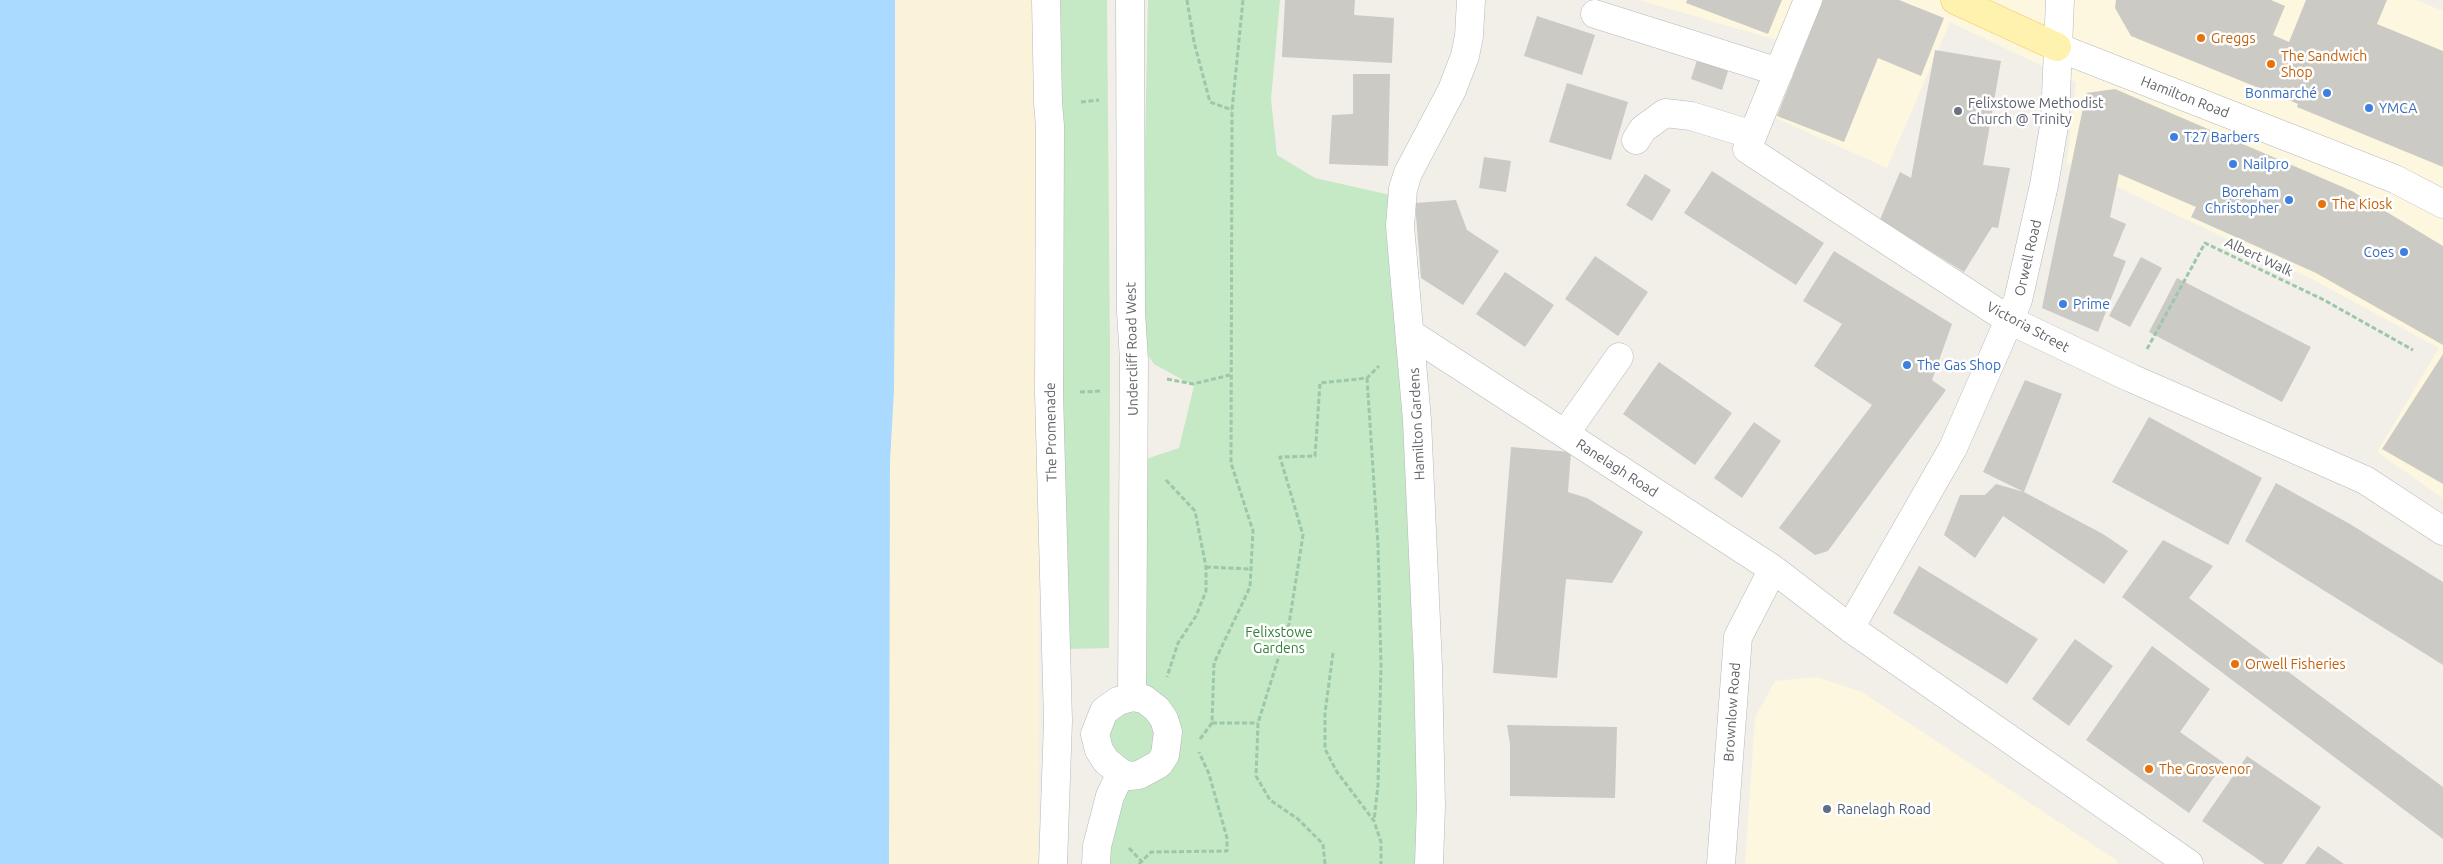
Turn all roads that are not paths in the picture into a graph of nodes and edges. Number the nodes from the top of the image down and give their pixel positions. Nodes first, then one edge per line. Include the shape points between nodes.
1 (1046, 0) edge
2 (1130, 0) edge
3 (1471, 0) edge
4 (1808, 0) edge
5 (1955, 0) edge
6 (2060, 0) edge
7 (1595, 14) dead end
8 (2057, 47) junction
9 (1779, 72) junction
10 (1754, 135) junction
11 (1636, 140) dead end
12 (2443, 204) edge
13 (2009, 320) junction
14 (1411, 334) junction
15 (1619, 357) dead end
16 (1565, 434) junction
17 (2443, 531) edge
18 (1773, 569) junction
19 (1850, 628) junction
20 (1132, 697) junction
21 (1120, 773) junction
22 (2153, 851) edge
23 (1052, 864) edge
24 (1096, 864) edge
25 (1429, 864) edge
26 (1721, 864) edge
27 (2189, 864) edge

1 - 23 street, The Promenade via 1050,126 1049,393 1058,721
2 - 20 street, Undercliff Road West via 1134,390
3 - 14 street, Hamilton Gardens via 1469,36 1460,71 1414,159 1403,189 1400,226
4 - 9 street, Victoria Street
5 - 8 main road, Hamilton Road
6 - 8 street, Orwell Road
7 - 9 street
8 - 12 street, Hamilton Road via 2395,179
8 - 13 street, Orwell Road via 2055,120 2044,185 2025,280
9 - 10 street, Victoria Street
10 - 11 street via 1684,114 1665,113 1643,129
10 - 13 street, Victoria Street via 1747,148
13 - 17 street, Victoria Street via 2131,378 2365,480
13 - 19 street, Orwell Road via 1953,448
14 - 16 street, Ranelagh Road
14 - 25 street, Hamilton Gardens via 1418,420 1428,666
15 - 16 street
16 - 18 street, Ranelagh Road
18 - 19 street, Ranelagh Road
18 - 26 street, Brownlow Road via 1738,637
19 - 22 street, Ranelagh Road
20 - 21 street via 1118,701 1104,711 1095,734 1106,761
20 - 21 street via 1144,699 1164,719 1168,732 1165,756 1152,769 1138,775
21 - 24 street via 1110,796 1097,846
22 - 27 street, Ranelagh Road

